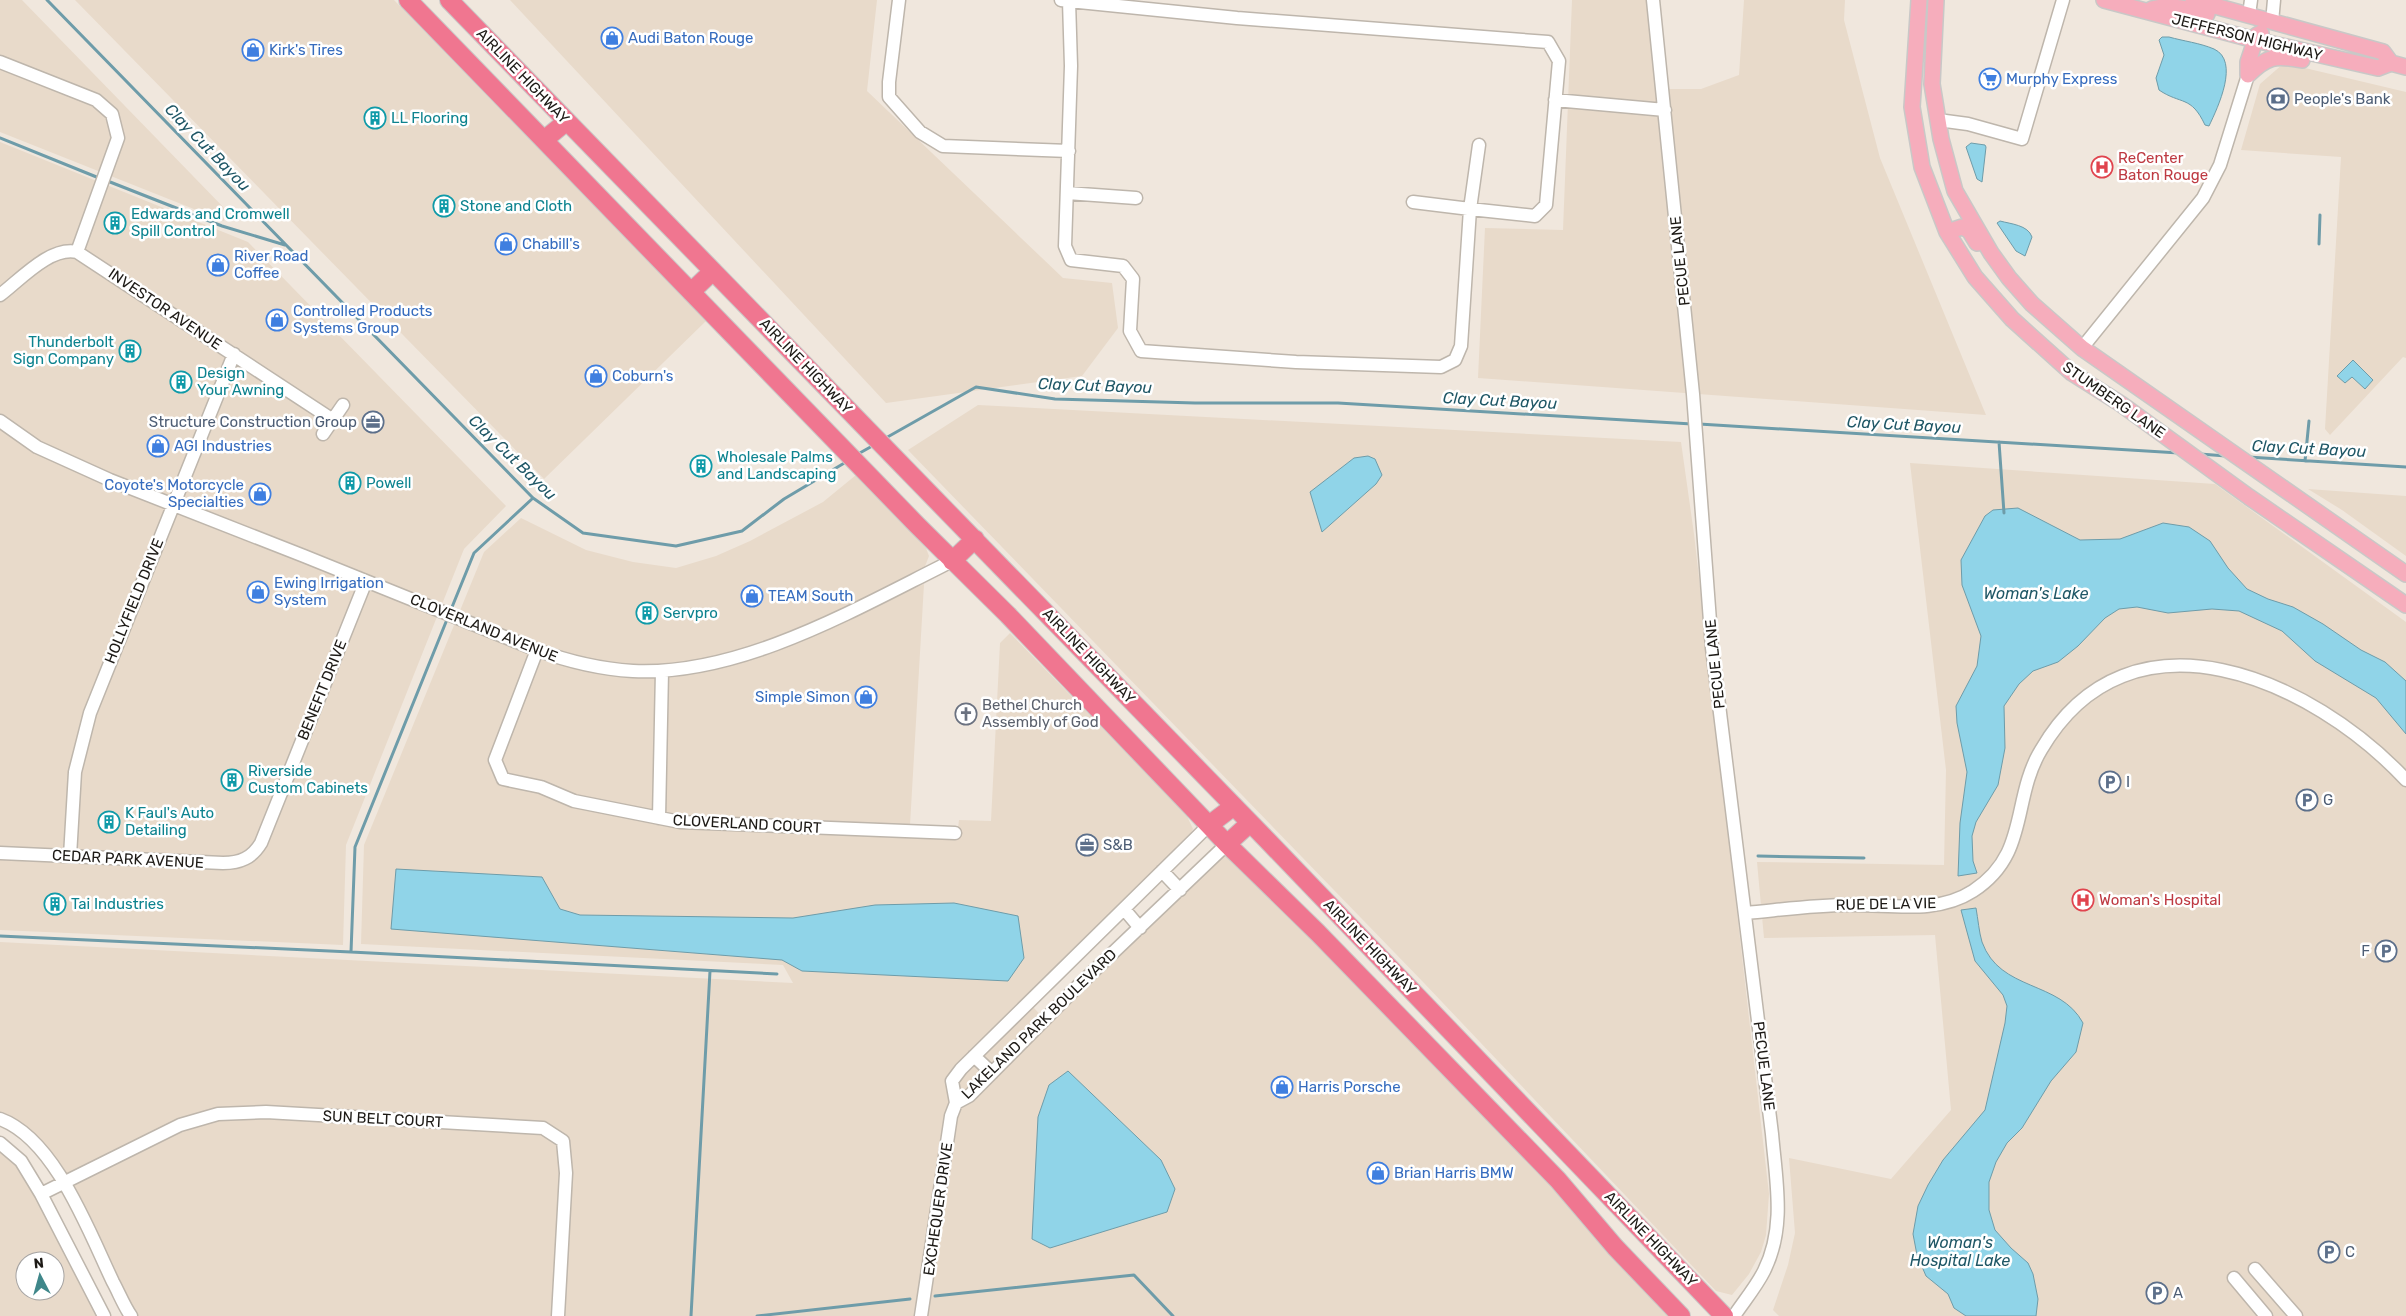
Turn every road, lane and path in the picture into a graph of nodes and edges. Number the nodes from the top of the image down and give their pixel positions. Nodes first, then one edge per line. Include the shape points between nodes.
1 (408, 0) edge
2 (449, 0) edge
3 (899, 0) edge
4 (1066, 0) edge
5 (1653, 0) edge
6 (1919, 0) edge
7 (1936, 0) edge
8 (2063, 0) edge
9 (2104, 0) edge
10 (2193, 0) edge
11 (2274, 0) edge
12 (2250, 8) edge
13 (2146, 11) junction
14 (2272, 22) junction
15 (2256, 40) junction
16 (2362, 46) junction
17 (0, 62) edge
18 (2391, 63) junction
19 (2363, 64) junction
20 (2406, 67) edge
21 (2248, 75) junction
22 (1555, 100) junction
23 (1665, 110) junction
24 (1938, 120) junction
25 (567, 121) junction
26 (544, 140) junction
27 (1479, 145) dead end
28 (1069, 151) junction
29 (1067, 194) junction
30 (1136, 198) dead end
31 (1413, 202) dead end
32 (1470, 209) junction
33 (1947, 232) junction
34 (74, 251) junction
35 (1991, 253) junction
36 (714, 271) junction
37 (691, 292) junction
38 (0, 295) edge
39 (2020, 325) junction
40 (2066, 334) junction
41 (2082, 348) junction
42 (234, 354) junction
43 (343, 405) dead end
44 (333, 420) junction
45 (0, 421) edge
46 (323, 434) dead end
47 (172, 505) junction
48 (975, 539) junction
49 (952, 561) junction
50 (2406, 574) edge
51 (366, 581) junction
52 (2406, 605) edge
53 (537, 650) junction
54 (662, 671) junction
55 (2406, 780) edge
56 (1234, 806) junction
57 (659, 818) junction
58 (1250, 823) junction
59 (1209, 825) junction
60 (955, 834) dead end
61 (1227, 844) junction
62 (0, 853) edge
63 (253, 854) joint
64 (70, 856) junction
65 (1162, 871) junction
66 (1180, 890) junction
67 (1124, 909) junction
68 (1745, 913) junction
69 (1340, 915) junction
70 (1140, 928) junction
71 (1318, 933) junction
72 (1062, 971) junction
73 (1077, 987) junction
74 (974, 1056) junction
75 (992, 1073) junction
76 (956, 1103) junction
77 (0, 1119) edge
78 (0, 1143) edge
79 (64, 1182) junction
80 (41, 1194) junction
81 (2255, 1269) dead end
82 (2234, 1278) dead end
83 (104, 1316) edge
84 (131, 1316) edge
85 (558, 1316) edge
86 (921, 1316) edge
87 (1681, 1316) edge
88 (1724, 1316) edge
89 (1734, 1316) edge
90 (2266, 1316) edge
91 (2296, 1316) edge

1 - 26 highway, AIRLINE HIGHWAY
2 - 25 highway, AIRLINE HIGHWAY
3 - 28 street via 889,97 920,132 943,146
4 - 22 street via 1236,18 1548,42 1559,61
4 - 28 street via 1071,66
5 - 23 street, PECUE LANE
6 - 33 main road, STUMBERG LANE via 1912,107 1922,167
7 - 24 main road, STUMBERG LANE via 1932,84
8 - 24 street via 2022,139 1968,124
9 - 13 main road, JEFFERSON HIGHWAY
10 - 12 main road, JEFFERSON HIGHWAY
11 - 14 street
12 - 14 main road, JEFFERSON HIGHWAY
13 - 14 main road via 2162,6 2186,8 2240,22
13 - 15 main road, JEFFERSON HIGHWAY
14 - 16 main road, JEFFERSON HIGHWAY
15 - 16 main road via 2257,35 2264,32 2350,51
15 - 19 main road, JEFFERSON HIGHWAY
15 - 21 main road via 2248,62
16 - 18 main road, JEFFERSON HIGHWAY via 2383,52
17 - 34 street via 88,96 108,109 115,122 118,138
18 - 19 main road, JEFFERSON HIGHWAY via 2378,68
18 - 20 main road, JEFFERSON HIGHWAY
19 - 21 main road via 2350,70 2276,57 2264,61
21 - 41 street via 2214,180
22 - 23 street
22 - 32 street via 1546,205 1535,216
23 - 68 street, PECUE LANE via 1699,458 1712,648
24 - 35 main road, STUMBERG LANE via 1955,191
25 - 26 highway
25 - 36 highway, AIRLINE HIGHWAY
26 - 37 highway, AIRLINE HIGHWAY
27 - 32 street
28 - 29 street
29 - 30 street
29 - 32 street via 1065,246 1071,260 1123,266 1134,279 1130,331 1141,351 1296,362 1441,367 1455,360 1461,346
31 - 32 street
33 - 35 main road via 1962,227 1969,230 1981,251
33 - 39 main road, STUMBERG LANE via 1975,277
34 - 38 street via 58,252 49,257
34 - 42 street, INVESTOR AVENUE
35 - 40 main road, STUMBERG LANE via 2020,291
36 - 37 highway
36 - 48 highway, AIRLINE HIGHWAY
37 - 49 highway, AIRLINE HIGHWAY
39 - 40 main road via 2030,328 2051,344
39 - 52 main road, STUMBERG LANE via 2072,373
40 - 41 main road, STUMBERG LANE
41 - 50 main road, STUMBERG LANE
42 - 44 street, INVESTOR AVENUE
42 - 47 street, HOLLYFIELD DRIVE
43 - 44 street
44 - 46 street
45 - 47 street, CLOVERLAND AVENUE via 37,447
47 - 51 street, CLOVERLAND AVENUE
47 - 64 street, HOLLYFIELD DRIVE via 85,727 75,772
48 - 49 highway
48 - 56 highway, AIRLINE HIGHWAY
49 - 54 street, CLOVERLAND AVENUE via 838,618 746,655
49 - 59 highway, AIRLINE HIGHWAY
51 - 53 street, CLOVERLAND AVENUE
51 - 63 street, BENEFIT DRIVE via 261,843
53 - 54 street, CLOVERLAND AVENUE via 607,668
53 - 57 street, CLOVERLAND COURT via 495,760 503,779 541,787 574,801
54 - 57 street
55 - 68 street, RUE DE LA VIE via 2355,733 2324,712 2254,678 2218,668 2176,665 2152,668 2100,688 2062,719 2031,770 2014,842 2005,860 1991,877 1965,896 1933,906 1847,905
56 - 58 highway, AIRLINE HIGHWAY
56 - 59 highway
57 - 60 street, CLOVERLAND COURT
58 - 61 highway
58 - 69 highway, AIRLINE HIGHWAY
59 - 61 highway, AIRLINE HIGHWAY
59 - 65 street, LAKELAND PARK BOULEVARD
61 - 66 street, LAKELAND PARK BOULEVARD
61 - 71 highway, AIRLINE HIGHWAY
62 - 64 street, CEDAR PARK AVENUE
63 - 64 street, CEDAR PARK AVENUE via 241,861 223,863
65 - 66 street
65 - 67 street, LAKELAND PARK BOULEVARD
66 - 70 street, LAKELAND PARK BOULEVARD
67 - 70 street
67 - 72 street, LAKELAND PARK BOULEVARD
68 - 89 street, PECUE LANE via 1779,1213 1771,1254
69 - 71 highway
69 - 88 highway, AIRLINE HIGHWAY
70 - 73 street, LAKELAND PARK BOULEVARD
71 - 87 highway, AIRLINE HIGHWAY via 1558,1180 1615,1247
72 - 73 street
72 - 74 street, LAKELAND PARK BOULEVARD
73 - 75 street, LAKELAND PARK BOULEVARD
74 - 75 street
74 - 76 street, LAKELAND PARK BOULEVARD via 952,1081
75 - 76 street, LAKELAND PARK BOULEVARD via 969,1096
76 - 86 street, EXCHEQUER DRIVE via 951,1116
77 - 79 street via 12,1123 39,1146
78 - 80 street via 21,1161
79 - 80 street, SUN BELT COURT
79 - 84 street
79 - 85 street, SUN BELT COURT via 180,1125 218,1114 266,1112 543,1128 563,1141 566,1173
80 - 83 street
81 - 91 street
82 - 90 street

